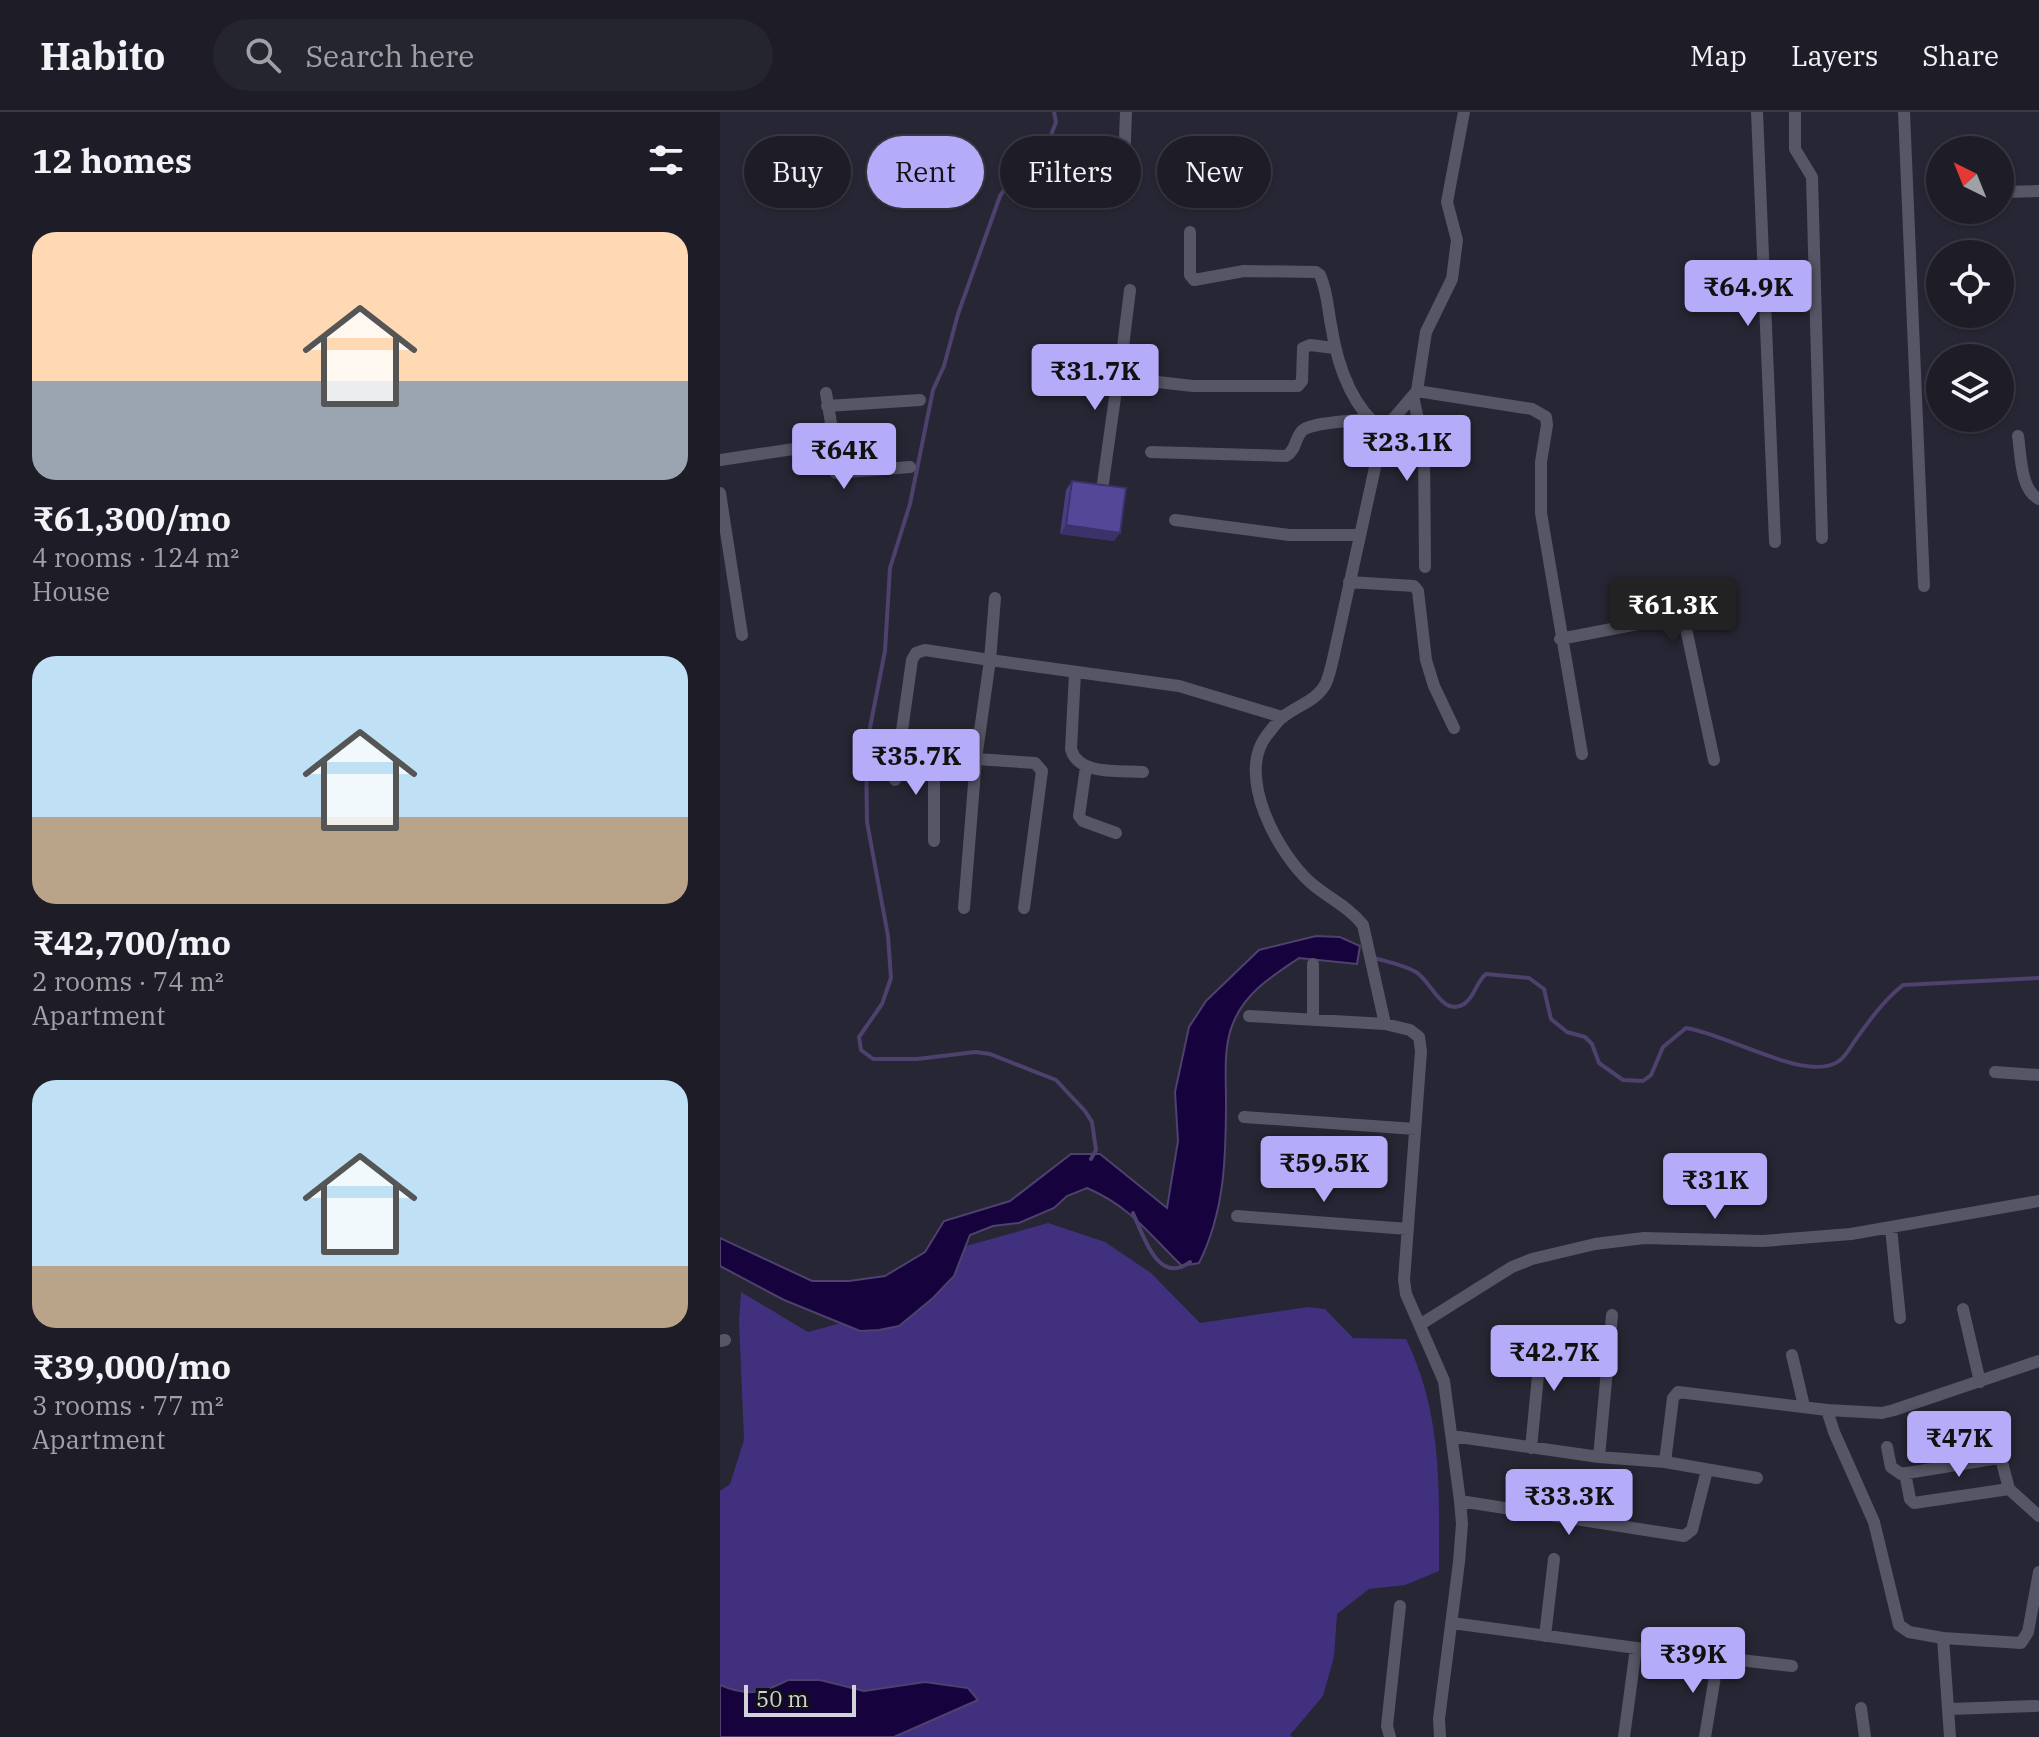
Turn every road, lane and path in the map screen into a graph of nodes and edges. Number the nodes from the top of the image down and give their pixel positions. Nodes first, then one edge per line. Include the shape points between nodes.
1 (1126, 112) edge
2 (1464, 112) edge
3 (1757, 112) edge
4 (1795, 112) edge
5 (1904, 112) edge
6 (1125, 136) edge
7 (2039, 191) edge
8 (2014, 192) edge
9 (1190, 232) dead end
10 (1130, 290) dead end
11 (1334, 348) junction
12 (1119, 379) junction
13 (1415, 394) junction
14 (920, 400) dead end
15 (1367, 419) junction
16 (1383, 431) junction
17 (2018, 436) dead end
18 (830, 443) junction
19 (1151, 452) dead end
20 (720, 460) edge
21 (910, 467) dead end
22 (1102, 490) edge
23 (720, 493) edge
24 (2039, 499) edge
25 (1175, 520) dead end
26 (1358, 535) junction
27 (1822, 538) dead end
28 (1775, 542) dead end
29 (1425, 567) dead end
30 (1349, 582) junction
31 (1924, 586) dead end
32 (995, 598) dead end
33 (742, 635) dead end
34 (1560, 639) junction
35 (990, 660) junction
36 (1075, 673) junction
37 (1282, 717) junction
38 (1454, 728) dead end
39 (899, 753) junction
40 (1582, 754) dead end
41 (976, 759) junction
42 (1714, 760) dead end
43 (1086, 767) junction
44 (1143, 772) dead end
45 (895, 780) dead end
46 (1116, 833) dead end
47 (934, 841) dead end
48 (964, 908) dead end
49 (1024, 908) dead end
50 (1313, 964) dead end
51 (1249, 1016) dead end
52 (1313, 1020) junction
53 (1385, 1024) junction
54 (1995, 1072) dead end
55 (2039, 1075) edge
56 (1244, 1117) dead end
57 (1415, 1129) junction
58 (2039, 1201) edge
59 (1237, 1216) dead end
60 (1891, 1228) junction
61 (1408, 1229) junction
62 (1963, 1309) dead end
63 (1612, 1315) dead end
64 (1900, 1318) dead end
65 (1421, 1324) junction
66 (1542, 1334) dead end
67 (1792, 1355) dead end
68 (2039, 1361) edge
69 (1980, 1382) junction
70 (1804, 1406) junction
71 (1827, 1410) junction
72 (1992, 1424) dead end
73 (1452, 1436) junction
74 (1887, 1447) dead end
75 (1531, 1448) junction
76 (1599, 1457) junction
77 (1999, 1458) junction
78 (1665, 1462) junction
79 (1707, 1470) junction
80 (1905, 1473) junction
81 (1757, 1478) dead end
82 (2009, 1489) junction
83 (1460, 1501) junction
84 (2039, 1516) edge
85 (1554, 1559) dead end
86 (2039, 1572) edge
87 (1400, 1606) dead end
88 (1452, 1623) junction
89 (1545, 1636) junction
90 (1943, 1638) junction
91 (1636, 1648) junction
92 (1718, 1658) junction
93 (1792, 1666) dead end
94 (2036, 1706) dead end
95 (1861, 1708) dead end
96 (1950, 1709) junction
97 (1390, 1737) edge
98 (1440, 1737) edge
99 (1624, 1737) edge
100 (1705, 1737) edge
101 (1865, 1737) edge
102 (1950, 1737) edge

1 - 6 street
2 - 13 street via 1447,202 1457,240 1454,266 1426,332
3 - 28 street
4 - 27 street via 1795,149 1812,177
5 - 31 street
7 - 8 street
9 - 11 street via 1194,280 1252,271 1320,275
10 - 12 street
11 - 12 street via 1303,348 1298,386 1193,386
11 - 15 street
12 - 22 street
13 - 16 street
13 - 29 street via 1424,447
13 - 34 street via 1532,409 1546,417 1539,488
14 - 18 street via 827,400
15 - 16 street
15 - 19 street via 1308,428 1286,456
16 - 26 street
17 - 24 street via 2026,486
18 - 20 street
18 - 21 street via 836,473
23 - 33 street
25 - 26 street via 1273,534
26 - 30 street
30 - 37 street via 1325,683 1317,695
30 - 38 street via 1414,586 1418,591 1429,673
32 - 35 street
34 - 40 street
34 - 42 street via 1684,619
35 - 36 street
35 - 39 street via 916,653
35 - 41 street
36 - 37 street via 1187,688
36 - 43 street via 1071,749
37 - 53 street via 1257,755 1262,807 1297,869 1363,925
39 - 45 street
39 - 47 street via 934,763
41 - 48 street
41 - 49 street via 1035,763 1042,771
43 - 44 street
43 - 46 street via 1079,816
50 - 52 street
51 - 52 street
52 - 53 street
53 - 57 street via 1419,1037
54 - 55 street
56 - 57 street
57 - 61 street
58 - 60 street
59 - 61 street
60 - 64 street
60 - 65 street via 1763,1241 1644,1238 1595,1244 1512,1267
61 - 65 street via 1404,1280
62 - 69 street
63 - 76 street
65 - 73 street via 1444,1381
66 - 75 street
67 - 70 street
68 - 69 street
69 - 71 street via 1882,1413
70 - 71 street
70 - 78 street via 1678,1392
71 - 90 street via 1874,1522 1899,1625
72 - 77 street
73 - 75 street
73 - 83 street
74 - 80 street via 1893,1470
75 - 76 street
76 - 78 street
77 - 80 street
77 - 82 street
78 - 79 street
79 - 81 street
79 - 83 street via 1692,1530 1684,1536
80 - 82 street via 1914,1503
82 - 84 street
83 - 88 street
85 - 89 street
86 - 90 street via 2028,1632 2021,1643
87 - 97 street
88 - 89 street
88 - 98 street
89 - 91 street
90 - 96 street
91 - 92 street
91 - 99 street
92 - 93 street
92 - 100 street
94 - 96 street
95 - 101 street
96 - 102 street

